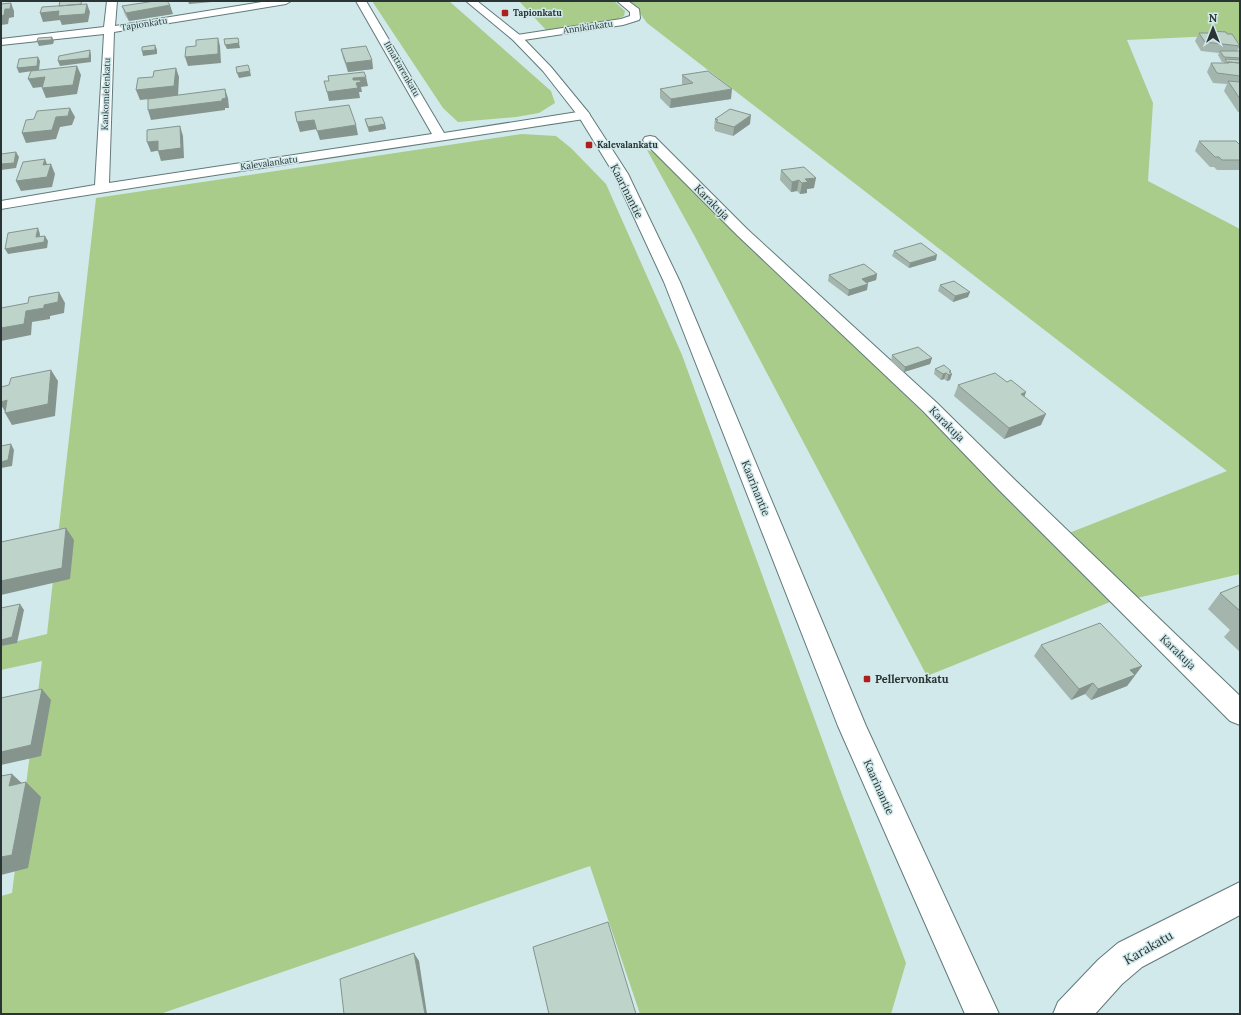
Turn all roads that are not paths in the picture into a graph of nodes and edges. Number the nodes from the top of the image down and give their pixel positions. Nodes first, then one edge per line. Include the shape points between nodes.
1 (112, 1) edge
2 (286, 1) edge
3 (361, 1) edge
4 (471, 1) edge
5 (622, 1) edge
6 (247, 4) edge
7 (109, 30) junction
8 (517, 38) junction
9 (1, 42) edge
10 (584, 115) junction
11 (441, 138) junction
12 (650, 140) dead end
13 (102, 188) junction
14 (1, 205) edge
15 (1240, 712) edge
16 (1240, 898) edge
17 (982, 1014) edge
18 (1070, 1014) edge

1 - 7 street, Kaukomielenkatu
2 - 6 street, Tapionkatu
3 - 11 street, Ilmattarenkatu
4 - 8 street, Kaarinantie
5 - 8 street, Annikinkatu via 635,12 635,18 614,24
6 - 7 street, Tapionkatu
7 - 9 street, Tapionkatu
7 - 13 street, Kaukomielenkatu
8 - 10 street, Kaarinantie via 547,69
10 - 11 street, Kalevalankatu
10 - 17 street, Kaarinantie via 621,174 672,282 852,726
11 - 13 street, Kalevalankatu
12 - 15 street, Karakuja via 742,232 930,407
13 - 14 street, Kalevalankatu
16 - 18 street, Karakatu via 1130,955

